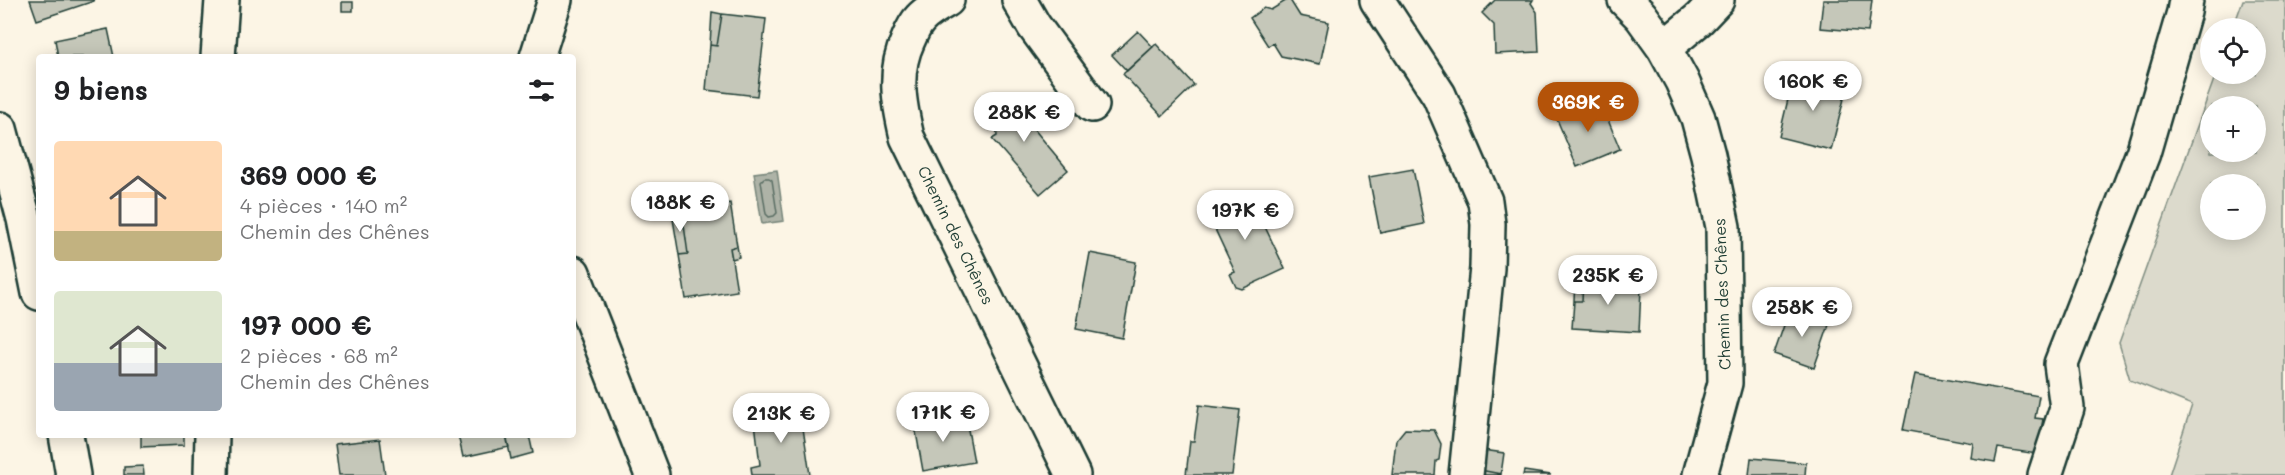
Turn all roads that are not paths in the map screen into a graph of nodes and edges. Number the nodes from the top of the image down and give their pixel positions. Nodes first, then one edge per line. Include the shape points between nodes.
1 (222, 0) edge
2 (555, 0) edge
3 (947, 0) edge
4 (1019, 0) edge
5 (1377, 0) edge
6 (1625, 0) edge
7 (1717, 0) edge
8 (2186, 0) edge
9 (1664, 48) junction
10 (218, 54) edge
11 (538, 54) edge
12 (1092, 105) dead end
13 (0, 129) edge
14 (36, 277) edge
15 (576, 281) edge
16 (67, 438) edge
17 (212, 438) edge
18 (73, 475) edge
19 (211, 475) edge
20 (652, 475) edge
21 (1073, 475) edge
22 (1466, 475) edge
23 (1700, 475) edge
24 (2045, 475) edge

1 - 10 street
2 - 11 street
3 - 21 street, Chemin des Chênes via 919,19 902,52 898,86 907,137
4 - 12 street
5 - 22 street via 1439,95 1485,201 1487,268
6 - 9 street, Chemin des Chênes
7 - 9 street
8 - 24 street via 2143,153 2061,364 2067,408
9 - 23 street, Chemin des Chênes via 1698,118 1723,227 1725,383
13 - 14 street
15 - 20 street
16 - 18 street
17 - 19 street

